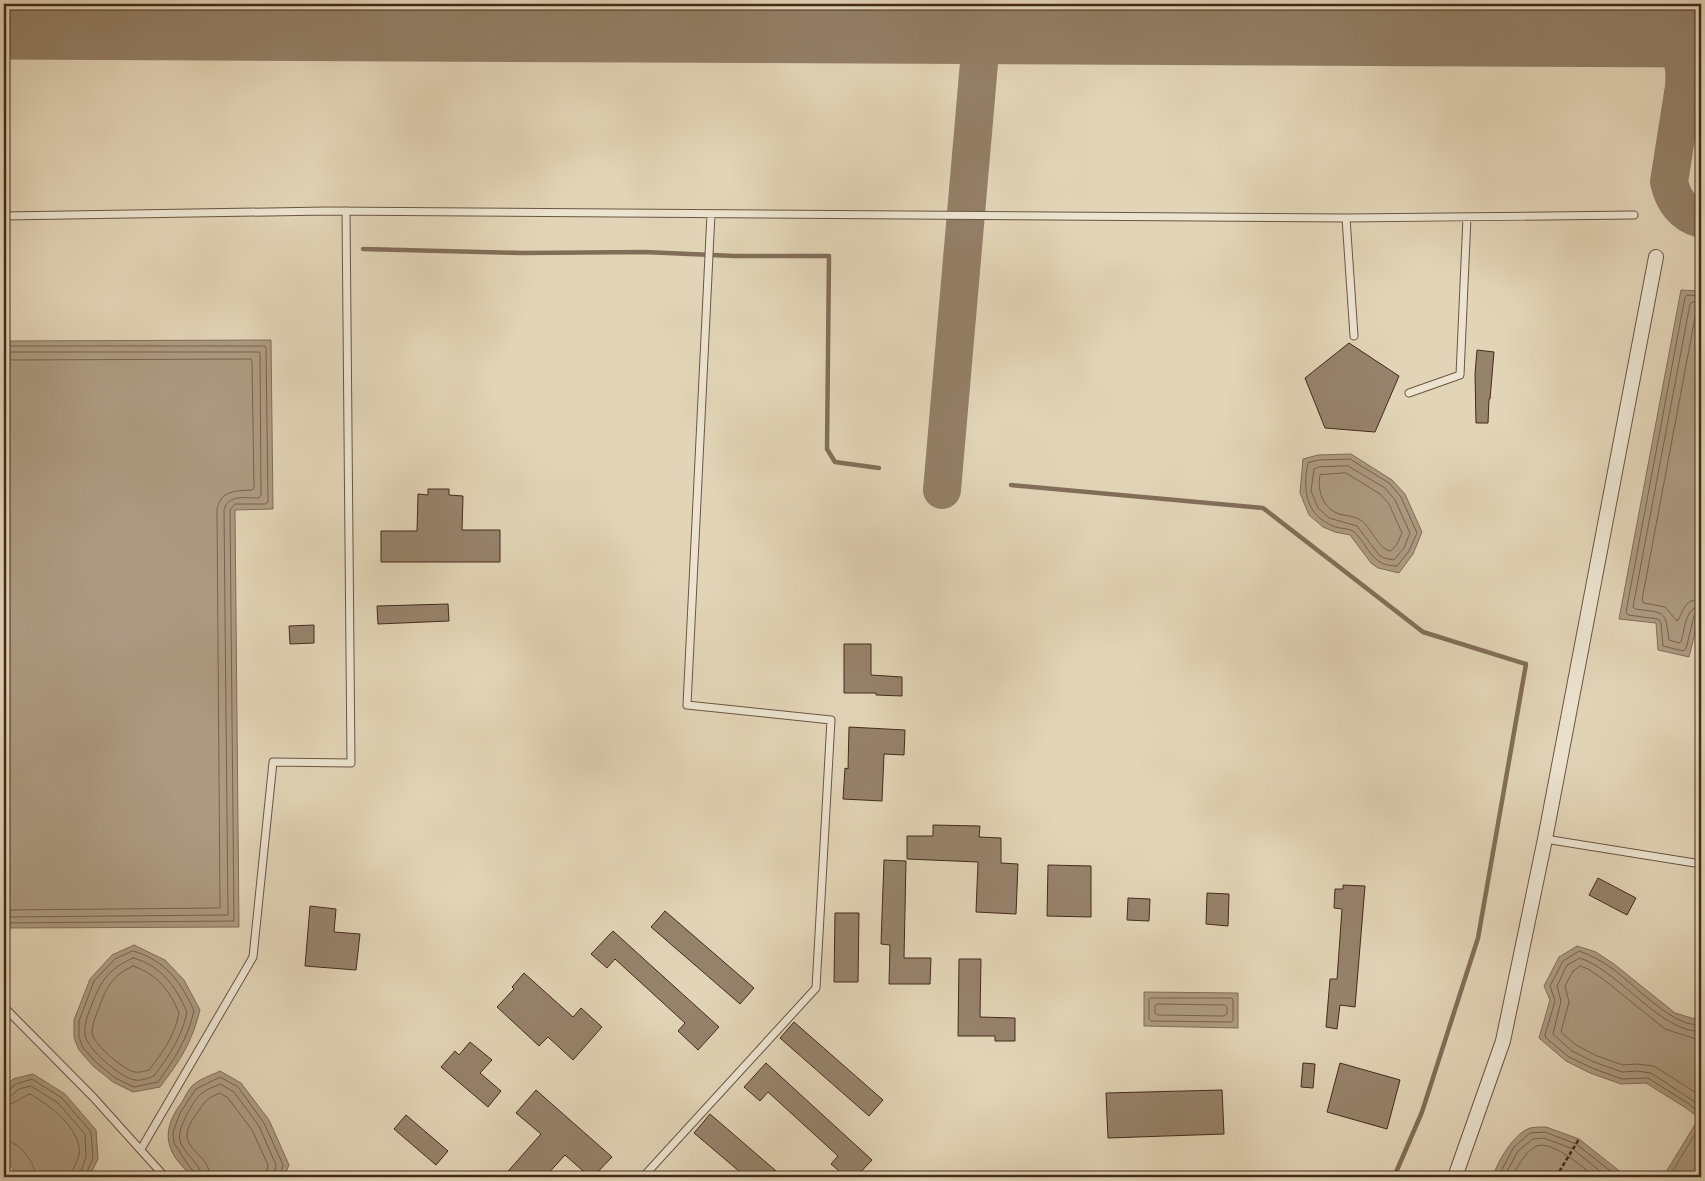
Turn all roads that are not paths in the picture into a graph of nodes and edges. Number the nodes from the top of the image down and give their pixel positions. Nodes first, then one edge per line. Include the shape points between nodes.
1 (346, 212) junction
2 (711, 214) junction
3 (4, 216) edge
4 (1634, 216) dead end
5 (1467, 217) junction
6 (1346, 218) junction
7 (1656, 257) dead end
8 (1354, 336) dead end
9 (1409, 393) dead end
10 (1545, 839) junction
11 (1701, 864) edge
12 (4, 1007) edge
13 (142, 1150) junction
14 (165, 1177) edge
15 (643, 1177) edge
16 (1455, 1177) edge

1 - 2 lane
1 - 3 lane
1 - 13 lane via 351,763 273,762 253,957
2 - 6 lane
2 - 15 lane via 687,705 831,720 816,988
4 - 5 lane
5 - 6 lane
5 - 9 lane via 1460,375
6 - 8 lane
7 - 10 street
10 - 11 lane
10 - 16 street via 1503,1040
12 - 13 lane
13 - 14 lane

